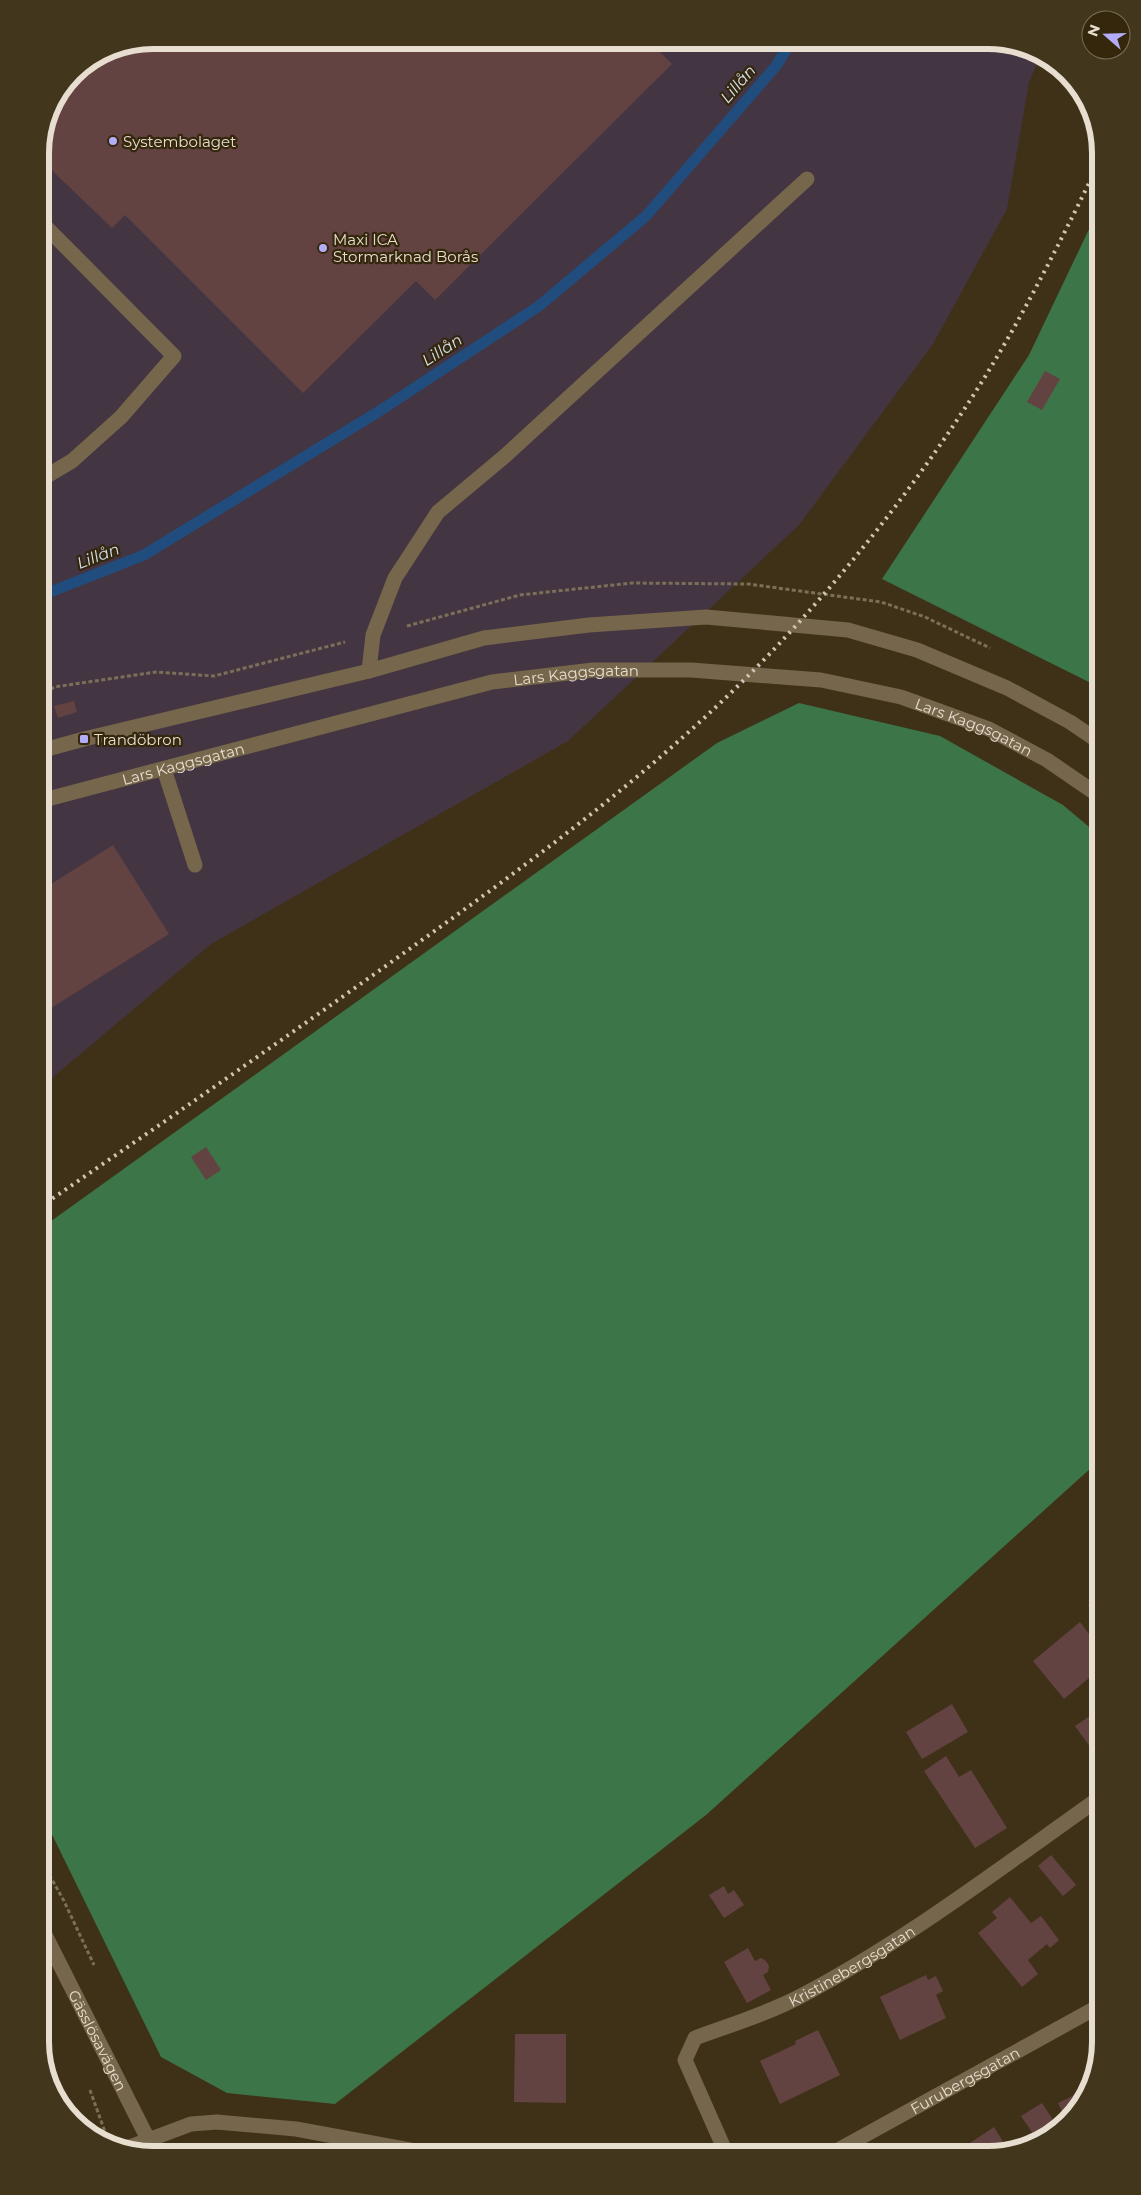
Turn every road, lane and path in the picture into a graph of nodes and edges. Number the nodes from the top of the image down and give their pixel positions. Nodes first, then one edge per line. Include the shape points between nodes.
1 (807, 179) dead end
2 (49, 230) edge
3 (49, 475) edge
4 (369, 671) junction
5 (1092, 736) edge
6 (49, 749) edge
7 (164, 769) junction
8 (1092, 790) edge
9 (49, 799) edge
10 (195, 865) dead end
11 (1092, 1803) edge
12 (49, 1943) edge
13 (1092, 2011) edge
14 (150, 2140) junction
15 (137, 2145) edge
16 (152, 2146) edge
17 (388, 2146) edge
18 (723, 2146) edge
19 (845, 2146) edge

1 - 4 street via 505,456 438,512 395,578 373,635
2 - 3 street via 174,356 121,417 72,461
4 - 5 street via 484,638 589,625 706,617 848,630 917,650 1007,688
4 - 6 street
7 - 8 street, Lars Kaggsgatan via 492,682 593,670 691,670 821,680 901,697 988,729 1047,760
7 - 9 street, Lars Kaggsgatan
7 - 10 street
11 - 18 street, Kristinebergsgatan via 914,1929 800,1996 695,2038 685,2060
12 - 14 street, Gässlösavägen
13 - 19 street, Furubergsgatan
14 - 15 street
14 - 16 street, Gässlösavägen
14 - 17 street via 191,2124 217,2122 296,2129

